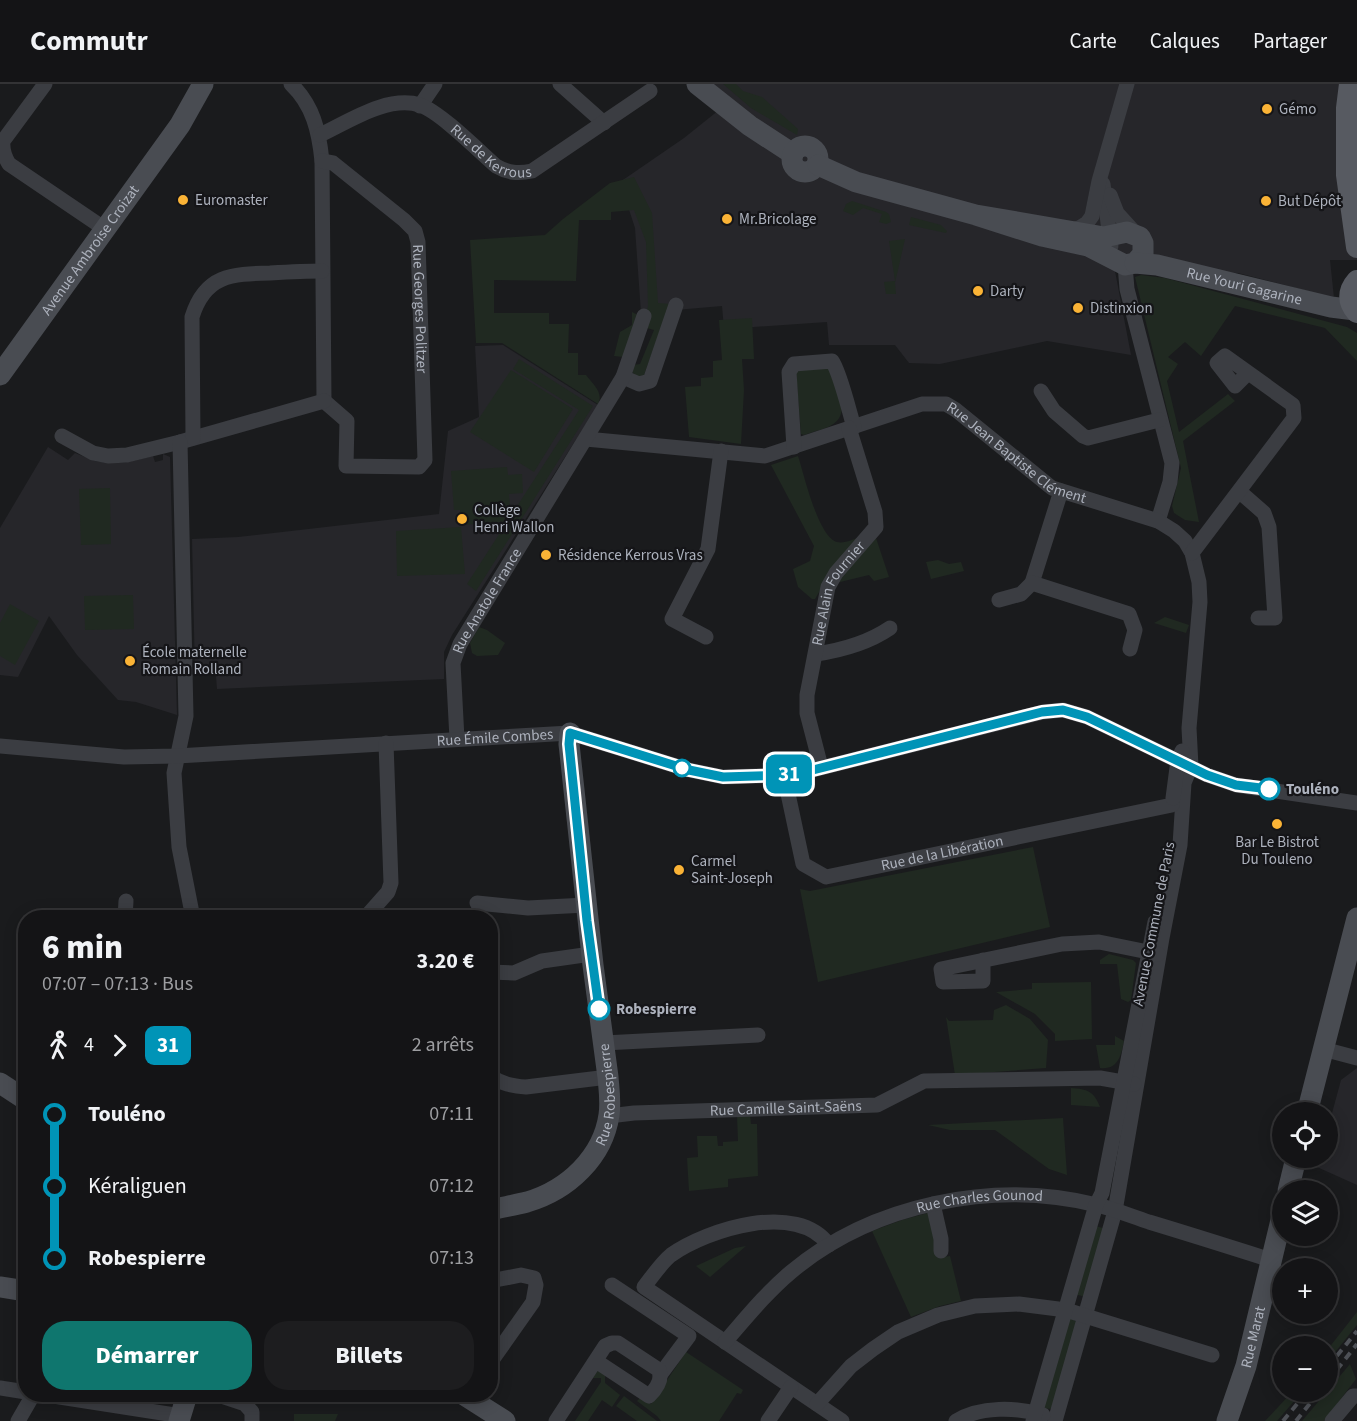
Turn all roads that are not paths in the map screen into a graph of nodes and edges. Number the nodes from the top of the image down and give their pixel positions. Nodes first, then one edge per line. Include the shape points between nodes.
1 (45, 84) edge
2 (291, 84) edge
3 (435, 84) edge
4 (560, 84) edge
5 (697, 84) edge
6 (706, 84) edge
7 (1127, 84) edge
8 (1350, 84) edge
9 (210, 88) edge
10 (650, 92) dead end
11 (420, 105) junction
12 (724, 105) junction
13 (604, 123) junction
14 (320, 135) junction
15 (322, 161) junction
16 (1106, 163) junction
17 (4, 170) edge
18 (976, 215) junction
19 (105, 229) junction
20 (1067, 231) junction
21 (1357, 247) edge
22 (1124, 248) junction
23 (322, 271) junction
24 (1355, 299) edge
25 (676, 305) dead end
26 (644, 316) dead end
27 (1248, 373) dead end
28 (0, 375) edge
29 (623, 377) junction
30 (1041, 391) dead end
31 (324, 401) junction
32 (1159, 420) junction
33 (851, 427) junction
34 (62, 436) dead end
35 (586, 439) junction
36 (187, 440) junction
37 (794, 447) junction
38 (721, 451) junction
39 (1061, 490) junction
40 (1240, 492) junction
41 (1158, 521) junction
42 (1192, 553) junction
43 (1032, 583) junction
44 (999, 600) dead end
45 (1258, 618) dead end
46 (890, 628) dead end
47 (706, 637) dead end
48 (1130, 649) dead end
49 (816, 654) junction
50 (1189, 728) joint
51 (570, 733) junction
52 (457, 739) junction
53 (386, 743) junction
54 (0, 746) edge
55 (177, 756) junction
56 (1184, 763) junction
57 (821, 767) junction
58 (784, 775) junction
59 (1357, 803) edge
60 (1172, 805) junction
61 (126, 901) dead end
62 (477, 903) dead end
63 (586, 905) junction
64 (125, 910) edge
65 (191, 910) edge
66 (372, 910) edge
67 (1357, 918) edge
68 (1154, 953) junction
69 (591, 954) junction
70 (982, 960) dead end
71 (498, 972) edge
72 (758, 1035) dead end
73 (604, 1042) junction
74 (1323, 1049) junction
75 (1357, 1058) edge
76 (608, 1077) junction
77 (498, 1081) edge
78 (0, 1083) edge
79 (1131, 1083) junction
80 (18, 1095) edge
81 (1309, 1102) edge
82 (609, 1116) junction
83 (933, 1204) junction
84 (1096, 1205) junction
85 (498, 1208) edge
86 (1115, 1211) junction
87 (829, 1245) junction
88 (1274, 1246) edge
89 (941, 1251) dead end
90 (1271, 1260) junction
91 (498, 1279) edge
92 (612, 1286) dead end
93 (0, 1287) edge
94 (18, 1290) edge
95 (1066, 1310) junction
96 (1085, 1316) junction
97 (725, 1342) junction
98 (498, 1352) edge
99 (1212, 1355) dead end
100 (596, 1361) junction
101 (660, 1375) junction
102 (792, 1387) junction
103 (0, 1388) edge
104 (18, 1391) edge
105 (1357, 1396) edge
106 (29, 1402) edge
107 (87, 1402) edge
108 (185, 1402) edge
109 (239, 1402) edge
110 (456, 1402) edge
111 (475, 1402) edge
112 (817, 1404) junction
113 (1034, 1417) edge
114 (180, 1418) edge
115 (1058, 1420) edge
116 (18, 1421) edge
117 (252, 1421) edge
118 (484, 1421) edge
119 (504, 1421) edge
120 (556, 1421) edge
121 (768, 1421) edge
122 (842, 1421) edge
123 (956, 1421) edge
124 (1227, 1421) edge
125 (1332, 1421) edge

1 - 17 street via 3,141
2 - 14 street via 303,97
3 - 11 street
4 - 13 street
5 - 12 street
6 - 12 street
7 - 16 street
8 - 21 main road via 1347,174
9 - 19 street, Avenue Ambroise Croizat
10 - 13 street, Rue de Kerrous
11 - 13 street, Rue de Kerrous via 496,166 520,174 532,171
11 - 14 street via 382,107
12 - 18 street, Rue Youri Gagarine via 793,154 802,146 812,148 818,155 818,165 856,182
14 - 15 street
15 - 23 street
15 - 31 street, Rue Georges Politzer via 333,163 404,220 418,242 425,460 419,467 346,466 347,421
16 - 20 street via 1092,216 1079,228
16 - 22 street via 1106,183
16 - 22 street via 1103,197
17 - 19 street
18 - 20 street, Rue Youri Gagarine
18 - 22 street, Rue Youri Gagarine via 1042,236 1088,246
19 - 28 street, Avenue Ambroise Croizat
20 - 22 street, Rue Youri Gagarine via 1104,237
22 - 24 street, Rue Youri Gagarine via 1160,253 1327,296
22 - 32 street via 1127,289
23 - 31 street
23 - 36 street via 228,276 204,292 192,317
25 - 29 street via 650,381 639,384
26 - 29 street, Rue Anatole France
27 - 40 street via 1293,405 1294,418
29 - 35 street, Rue Anatole France
30 - 32 street via 1054,411 1088,438
31 - 36 street
32 - 41 street via 1172,472
33 - 37 street, Rue Jean Baptiste Clément
33 - 37 street via 832,361 794,364 789,372
33 - 39 street, Rue Jean Baptiste Clément via 922,404 946,404 1052,488
33 - 49 street, Rue Alain Fournier via 876,527 828,587
34 - 36 street via 93,453 108,456
35 - 38 street, Rue Jean Baptiste Clément
35 - 52 street, Rue Anatole France via 460,644 453,663
36 - 55 street via 186,716
37 - 38 street, Rue Jean Baptiste Clément via 765,456
38 - 47 street via 708,549 672,619
39 - 41 street, Rue Jean Baptiste Clément
39 - 43 street
40 - 42 street
40 - 45 street via 1264,513 1269,527 1275,618
41 - 42 street, Rue Jean Baptiste Clément via 1185,541
42 - 50 street, Rue Jean Baptiste Clément via 1200,602
43 - 44 street via 1022,594
43 - 48 street via 1129,614 1135,630
46 - 49 street via 873,640
49 - 57 street, Rue Alain Fournier via 807,712
50 - 56 street, Avenue Commune de Paris
51 - 52 street, Rue Émile Combes
51 - 58 street, Rue Émile Combes via 723,777
51 - 63 street, Rue Robespierre
52 - 53 street, Rue Émile Combes
53 - 55 street, Rue Émile Combes
53 - 66 street via 391,883
54 - 55 street, Rue Émile Combes via 124,757
55 - 65 street via 174,773 179,847
56 - 57 street, Rue Émile Combes via 1087,717 1063,710
56 - 59 street, Rue Émile Combes via 1236,785
56 - 60 street, Avenue Commune de Paris
56 - 68 street, Avenue Commune de Paris via 1180,845
57 - 58 street, Rue Émile Combes
58 - 60 street, Rue de la Libération via 803,864 826,877
60 - 68 street, Avenue Commune de Paris
61 - 64 street
62 - 63 street via 528,908
63 - 69 street, Rue Robespierre
67 - 74 street
68 - 70 street via 1099,942
68 - 79 street, Avenue Commune de Paris
69 - 71 street via 542,961 514,973
69 - 73 street, Rue Robespierre
72 - 73 street
73 - 76 street, Rue Robespierre
74 - 75 street
74 - 81 street
76 - 77 street via 526,1087
76 - 82 street, Rue Robespierre
78 - 80 street
79 - 82 street, Rue Camille Saint-Saëns via 1100,1078 924,1081 877,1105
79 - 84 street, Avenue Commune de Paris
79 - 86 street, Avenue Commune de Paris
82 - 85 street, Rue Robespierre via 597,1150 573,1177 541,1197
83 - 84 street, Rue Charles Gounod via 988,1196 1037,1197
83 - 87 street, Rue Charles Gounod via 880,1219
83 - 89 street
84 - 86 street, Rue Charles Gounod
84 - 95 street, Avenue Commune de Paris
86 - 90 street, Rue Charles Gounod
86 - 96 street, Avenue Commune de Paris
87 - 97 street, Rue Charles Gounod via 770,1290
87 - 97 street via 806,1225 773,1222 741,1225 695,1240 669,1257 644,1287
88 - 90 street, Rue Marat
90 - 124 street, Rue Marat
91 - 98 street via 521,1275 534,1278 536,1285 533,1302
92 - 101 street via 689,1336
93 - 94 street
95 - 96 street
95 - 112 street via 1019,1304 975,1306 938,1315 873,1348
95 - 113 street, Avenue Commune de Paris
96 - 99 street
96 - 115 street, Avenue Commune de Paris
97 - 102 street
100 - 101 street via 605,1346 618,1343
100 - 101 street via 649,1396
100 - 120 street
102 - 112 street
102 - 121 street
103 - 104 street
105 - 125 street
106 - 116 street
107 - 114 street
108 - 114 street
109 - 117 street via 252,1412
110 - 118 street
111 - 119 street
112 - 122 street
113 - 115 street
113 - 123 street via 1027,1410 993,1410

